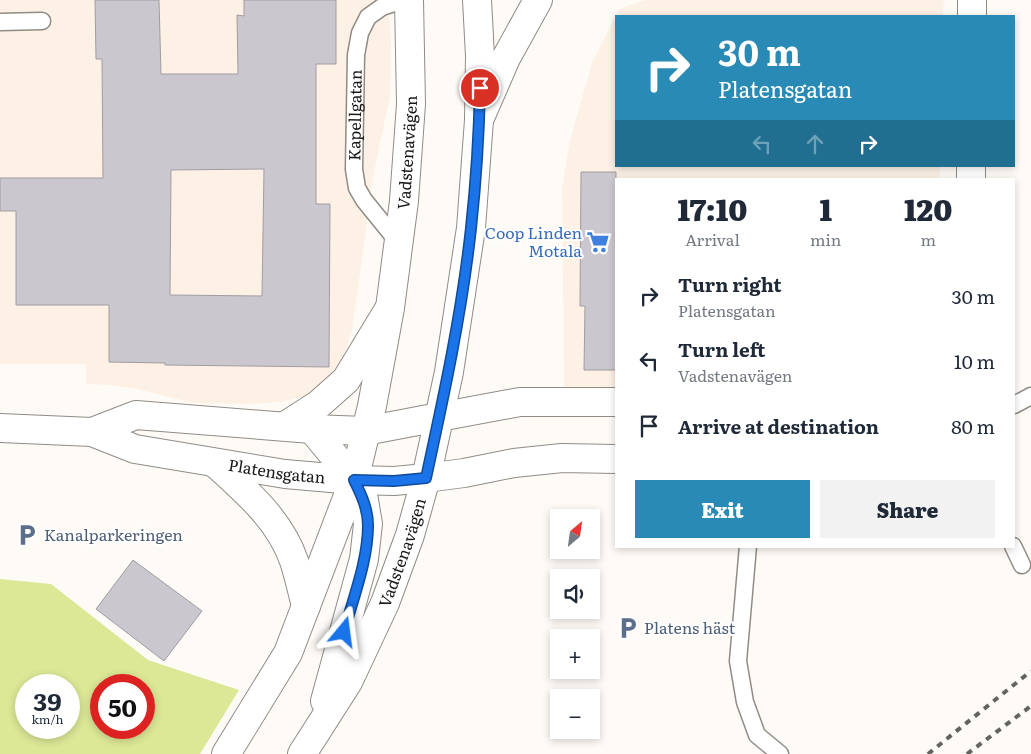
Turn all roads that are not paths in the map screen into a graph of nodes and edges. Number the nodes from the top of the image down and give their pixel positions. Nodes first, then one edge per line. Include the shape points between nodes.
1 (404, 0) edge
2 (409, 0) edge
3 (477, 0) edge
4 (538, 0) edge
5 (972, 0) edge
6 (972, 15) edge
7 (42, 21) dead end
8 (0, 22) edge
9 (479, 120) junction
10 (398, 242) junction
11 (390, 308) junction
12 (1031, 396) edge
13 (615, 402) edge
14 (1015, 404) edge
15 (439, 416) junction
16 (284, 426) junction
17 (0, 428) edge
18 (312, 429) junction
19 (365, 431) junction
20 (92, 432) junction
21 (615, 459) edge
22 (215, 462) junction
23 (426, 478) junction
24 (354, 480) junction
25 (748, 548) edge
26 (1015, 548) edge
27 (1022, 565) dead end
28 (306, 606) junction
29 (309, 744) edge
30 (226, 754) edge
31 (780, 754) edge

1 - 10 lane, Kapellgatan via 382,7 368,17 360,33 356,55 354,169 357,188
2 - 10 main road, Vadstenavägen via 410,104
3 - 9 main road, Vadstenavägen
4 - 9 main road via 506,58
5 - 6 main road
7 - 8 lane
9 - 15 main road, Vadstenavägen via 471,228
10 - 11 main road, Vadstenavägen
11 - 16 main road via 346,380 318,404
11 - 19 main road, Vadstenavägen
12 - 14 lane
13 - 15 main road, Platensgatan via 520,402
15 - 19 main road, Platensgatan
15 - 23 main road, Vadstenavägen
16 - 18 main road, Platensgatan
16 - 20 main road, Platensgatan via 136,414
17 - 20 main road, Platensgatan
18 - 19 main road, Platensgatan
18 - 24 main road, Vadstenavägen
19 - 24 main road, Vadstenavägen
20 - 22 main road, Platensgatan via 135,449
21 - 23 main road, Platensgatan via 562,458
22 - 24 main road, Platensgatan via 285,474
22 - 28 main road via 250,495 276,526 294,560
23 - 24 main road, Platensgatan
23 - 29 main road, Vadstenavägen via 385,604 348,682
24 - 28 main road, Vadstenavägen
24 - 29 main road, Vadstenavägen via 364,500 368,524 364,559
25 - 31 lane via 738,661 745,702 757,735
26 - 27 lane
28 - 30 main road, Vadstenavägen via 288,652

